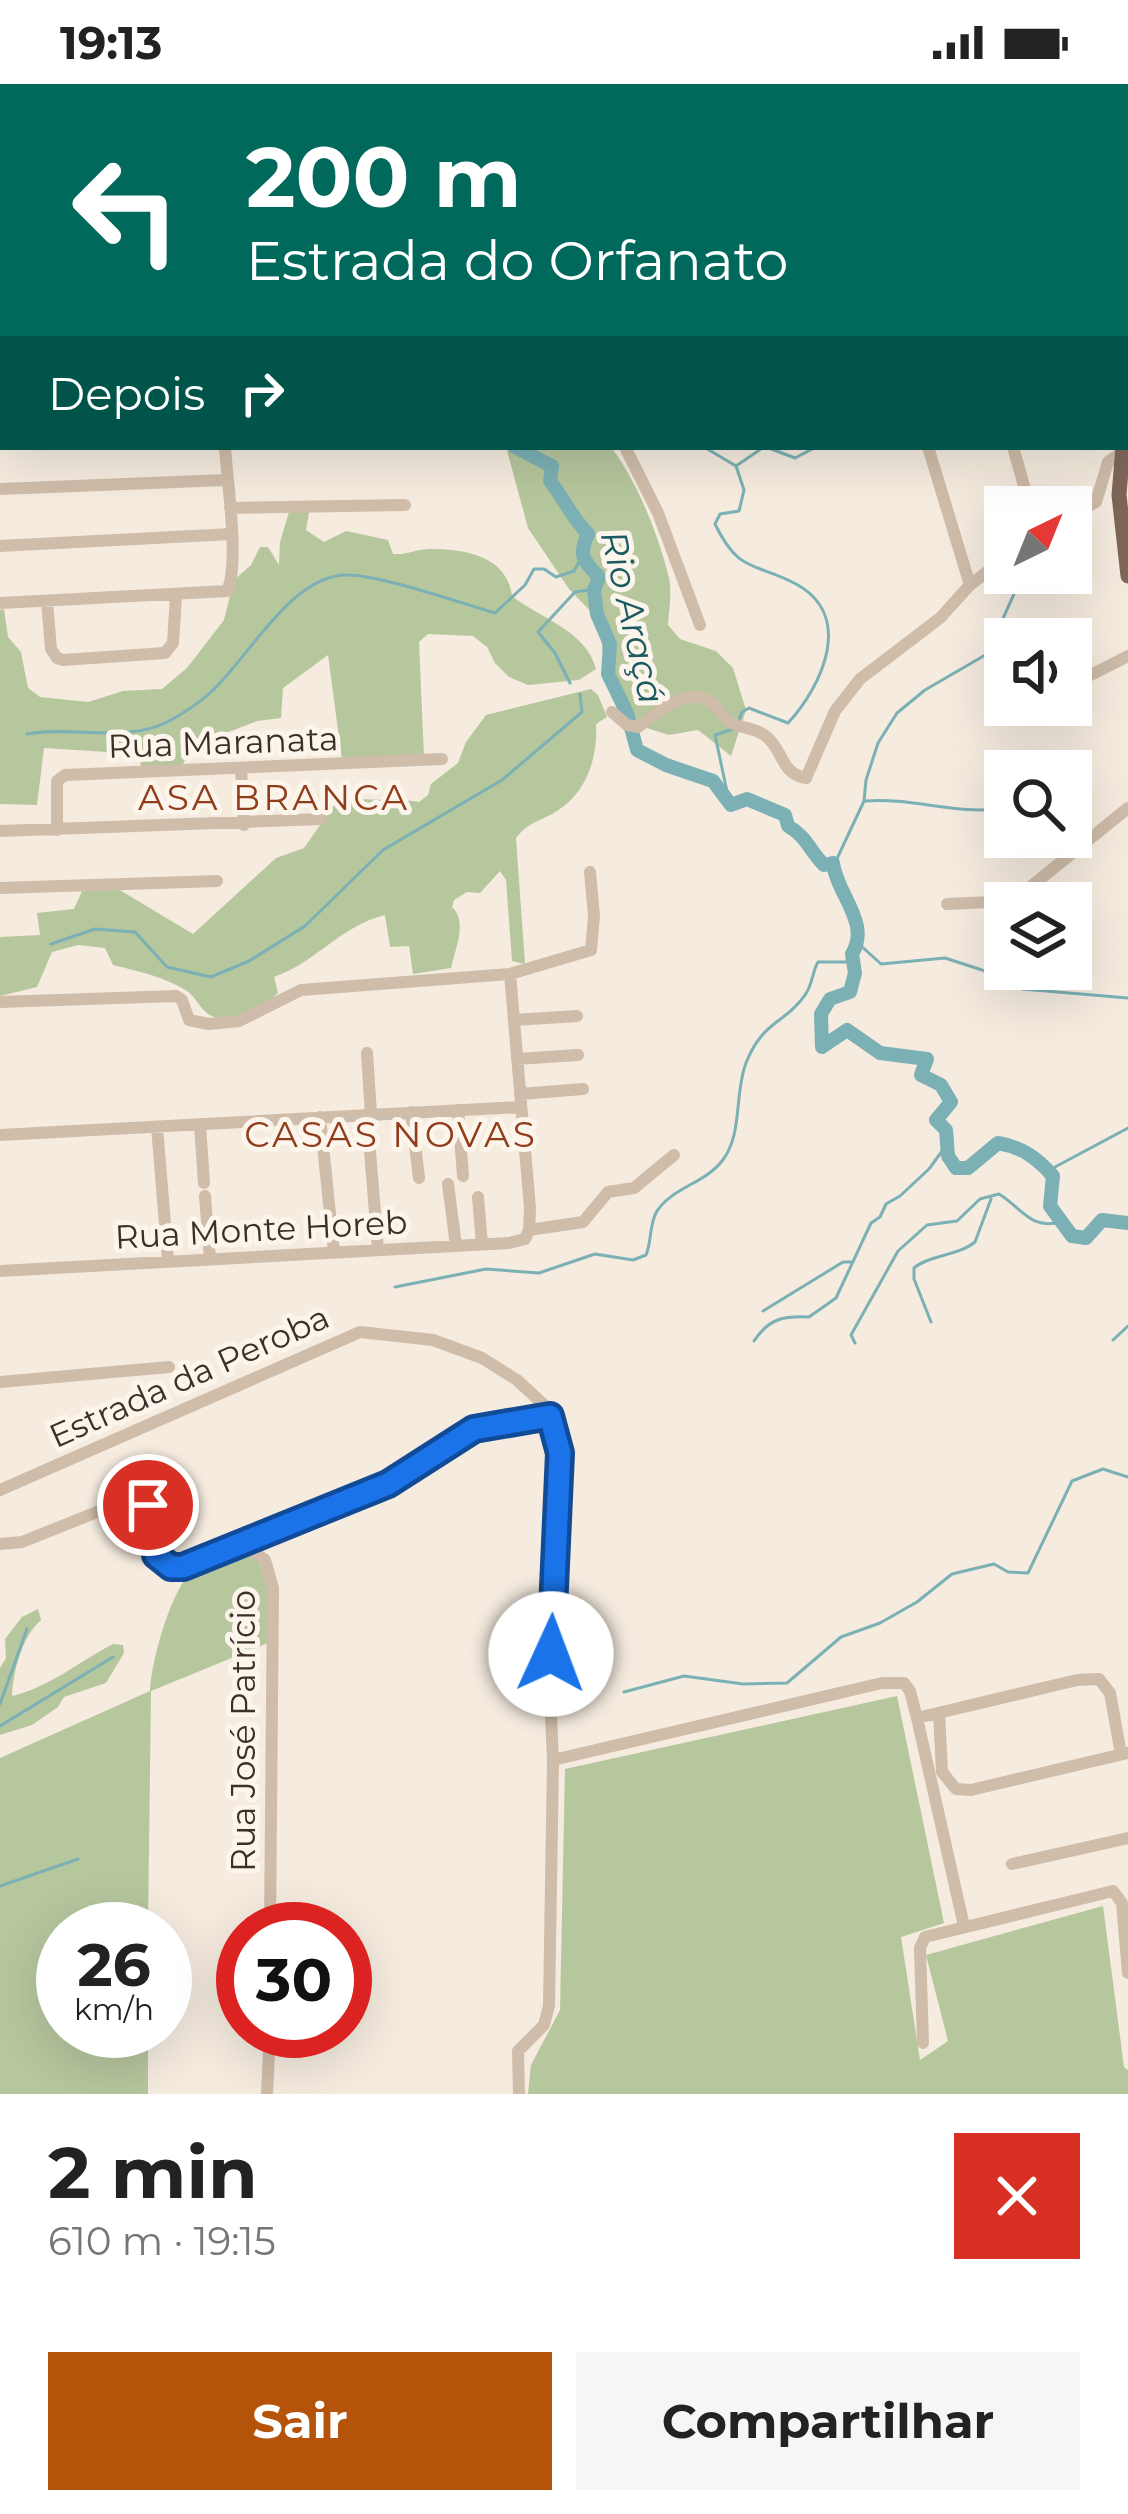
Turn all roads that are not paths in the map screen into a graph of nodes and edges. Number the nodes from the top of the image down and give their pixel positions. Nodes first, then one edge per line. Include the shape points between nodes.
1 (225, 450) edge
2 (626, 450) edge
3 (929, 450) edge
4 (1014, 450) edge
5 (1120, 450) edge
6 (1124, 450) edge
7 (226, 480) junction
8 (1024, 486) edge
9 (0, 490) edge
10 (1092, 504) edge
11 (405, 505) dead end
12 (230, 508) junction
13 (1124, 511) edge
14 (231, 534) junction
15 (0, 546) edge
16 (984, 574) edge
17 (1128, 576) edge
18 (970, 585) junction
19 (176, 596) junction
20 (47, 602) junction
21 (0, 603) edge
22 (700, 625) dead end
23 (1128, 656) edge
24 (1092, 674) edge
25 (612, 712) dead end
26 (442, 759) dead end
27 (241, 768) junction
28 (1128, 808) edge
29 (321, 819) dead end
30 (244, 825) junction
31 (57, 830) junction
32 (0, 831) edge
33 (590, 872) dead end
34 (217, 881) dead end
35 (0, 888) edge
36 (947, 904) dead end
37 (510, 974) junction
38 (0, 1002) edge
39 (577, 1016) dead end
40 (514, 1020) junction
41 (367, 1053) dead end
42 (578, 1055) dead end
43 (517, 1059) junction
44 (583, 1088) dead end
45 (521, 1100) junction
46 (458, 1110) junction
47 (411, 1112) junction
48 (369, 1114) junction
49 (320, 1117) junction
50 (200, 1125) junction
51 (157, 1127) junction
52 (0, 1135) edge
53 (674, 1155) dead end
54 (463, 1176) dead end
55 (419, 1178) dead end
56 (448, 1184) dead end
57 (478, 1197) dead end
58 (527, 1234) junction
59 (482, 1244) junction
60 (456, 1246) junction
61 (378, 1250) junction
62 (334, 1252) junction
63 (210, 1259) junction
64 (168, 1262) junction
65 (0, 1271) edge
66 (170, 1367) dead end
67 (0, 1382) edge
68 (550, 1416) junction
69 (0, 1490) edge
70 (0, 1544) edge
71 (244, 1545) junction
72 (939, 1713) junction
73 (917, 1718) junction
74 (1125, 1753) edge
75 (553, 1760) junction
76 (1128, 1838) edge
77 (1012, 1864) dead end
78 (270, 1902) edge
79 (964, 1926) junction
80 (1128, 1973) edge
81 (923, 2044) dead end
82 (269, 2058) edge
83 (268, 2094) edge
84 (519, 2094) edge

1 - 7 street
2 - 22 street
3 - 18 street
4 - 8 street
5 - 10 street
6 - 13 main road
7 - 9 street
7 - 12 street
11 - 12 street
12 - 14 street
13 - 17 main road
14 - 15 street
14 - 19 street via 229,589
16 - 18 street
18 - 25 street via 860,679 835,710 806,778 789,772 764,734 701,698 678,700 630,726
19 - 20 street
19 - 20 street via 165,653 63,660 51,649
20 - 21 street
23 - 24 street
26 - 27 street, Rua Maranata
27 - 30 street
27 - 31 street, Rua Maranata via 61,776
28 - 36 street via 1013,902
29 - 30 street
30 - 31 street
31 - 32 street
33 - 37 street via 591,950
34 - 35 street
37 - 38 street via 301,990 259,1014 209,1024 190,1020 176,996
37 - 40 street
39 - 40 street
40 - 43 street
41 - 48 street
42 - 43 street
43 - 45 street
44 - 45 street
45 - 46 street
45 - 58 street
46 - 47 street
46 - 54 street
47 - 48 street
47 - 55 street
48 - 49 street
48 - 61 street
49 - 50 street
49 - 62 street
50 - 51 street
50 - 63 street
51 - 52 street
51 - 64 street
53 - 58 street, Rua Monte Horeb via 634,1188 608,1192 583,1222
56 - 60 street
57 - 59 street
58 - 59 street, Rua Monte Horeb
59 - 60 street, Rua Monte Horeb
60 - 61 street, Rua Monte Horeb
61 - 62 street, Rua Monte Horeb
62 - 63 street, Rua Monte Horeb
63 - 64 street, Rua Monte Horeb
64 - 65 street, Rua Monte Horeb
66 - 67 street
68 - 69 street, Estrada da Peroba via 517,1380 468,1351 360,1332
68 - 71 street via 474,1429 388,1484
68 - 75 street via 560,1453
70 - 71 street via 127,1500 145,1502 156,1555 171,1567
71 - 78 street, Rua José Patrício via 265,1560 273,1588
72 - 73 street
72 - 74 street via 1100,1679
72 - 74 street via 942,1772 956,1790
73 - 75 street via 910,1691 896,1681
73 - 79 street
75 - 84 street via 549,2006 544,2025 518,2051
76 - 77 street
79 - 80 street via 1113,1892 1122,1903
79 - 81 street via 920,1942
82 - 83 street

